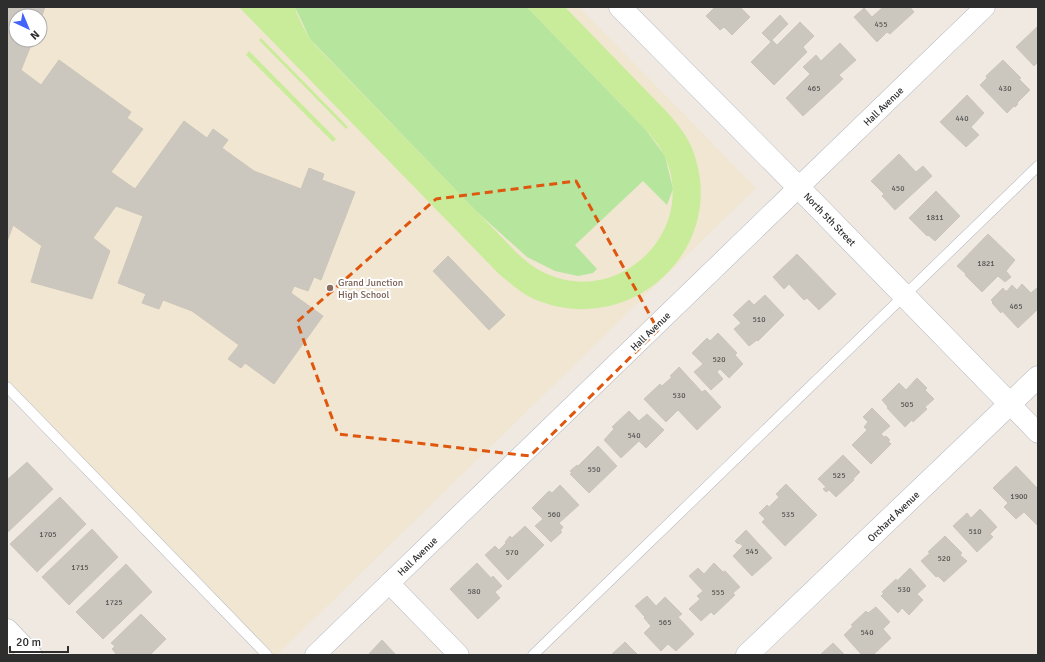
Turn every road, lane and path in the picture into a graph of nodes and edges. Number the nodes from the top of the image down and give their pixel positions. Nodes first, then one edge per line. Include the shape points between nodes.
1 (620, 7) edge
2 (985, 7) edge
3 (1038, 166) edge
4 (798, 187) junction
5 (905, 296) junction
6 (1038, 377) edge
7 (7, 387) edge
8 (1010, 404) junction
9 (1038, 433) edge
10 (389, 583) junction
11 (7, 630) edge
12 (31, 655) edge
13 (267, 655) edge
14 (315, 655) edge
15 (459, 655) edge
16 (533, 655) edge
17 (747, 655) edge

1 - 4 street, North 5th Street
2 - 4 street, Hall Avenue
3 - 5 lane
4 - 5 street, North 5th Street
4 - 10 street, Hall Avenue
5 - 8 street, North 5th Street
5 - 16 lane
6 - 8 street, Orchard Avenue
7 - 13 lane
8 - 9 street, North 5th Street
8 - 17 street, Orchard Avenue
10 - 14 street, Hall Avenue
10 - 15 street
11 - 12 street

